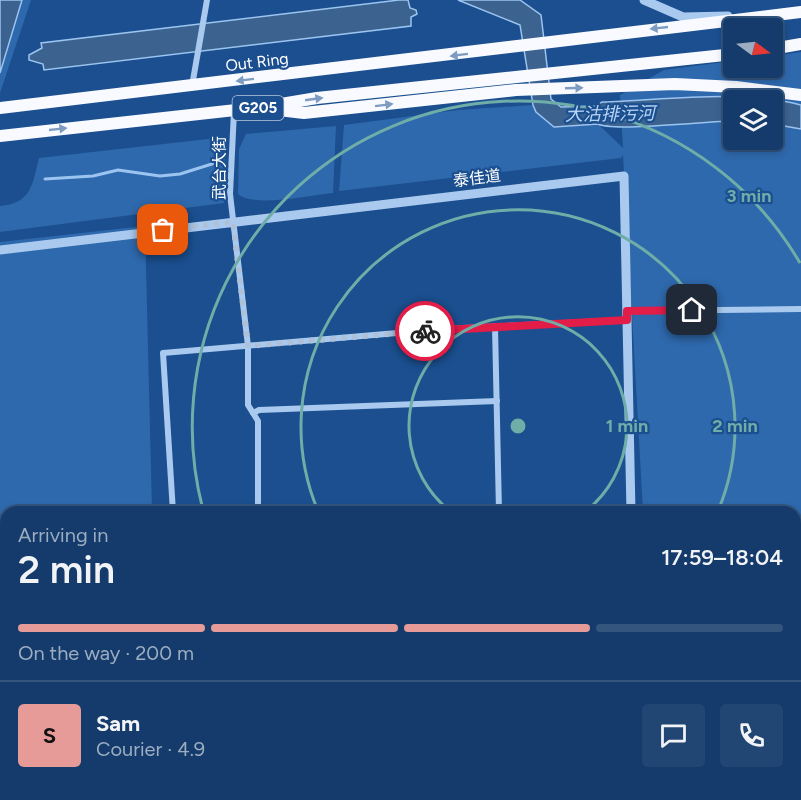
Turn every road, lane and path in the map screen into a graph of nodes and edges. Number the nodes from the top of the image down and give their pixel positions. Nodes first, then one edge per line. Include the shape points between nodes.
1 (207, 0) edge
2 (644, 0) edge
3 (801, 10) edge
4 (801, 44) edge
5 (783, 47) edge
6 (723, 55) edge
7 (192, 86) junction
8 (801, 95) edge
9 (1, 107) edge
10 (263, 107) junction
11 (234, 110) junction
12 (0, 136) edge
13 (233, 222) junction
14 (0, 250) edge
15 (801, 309) edge
16 (627, 316) junction
17 (495, 327) junction
18 (248, 346) junction
19 (497, 401) junction
20 (253, 413) junction
21 (173, 506) edge
22 (258, 506) edge
23 (499, 506) edge
24 (632, 506) edge

1 - 7 street
2 - 3 street via 683,17
3 -> 7 highway, Out Ring / G205
4 - 5 highway
10 -> 6 highway, G205
7 - 9 highway, Out Ring / G205
10 -> 8 highway via 304,113 516,90 675,84
10 - 11 highway, G205
12 -> 11 highway, G205
11 - 13 street, 武台大街 via 230,171
13 - 14 street, 泰佳道
13 - 16 street, 泰佳道 via 624,176
13 - 18 street, 武台大街
15 - 16 street
16 - 17 street
16 - 24 street, 泰佳道
17 - 18 street
17 - 19 street
18 - 20 street, 武台大街 via 248,405
18 - 21 street via 163,353
19 - 20 street
19 - 23 street
20 - 22 street, 武台大街 via 258,422

